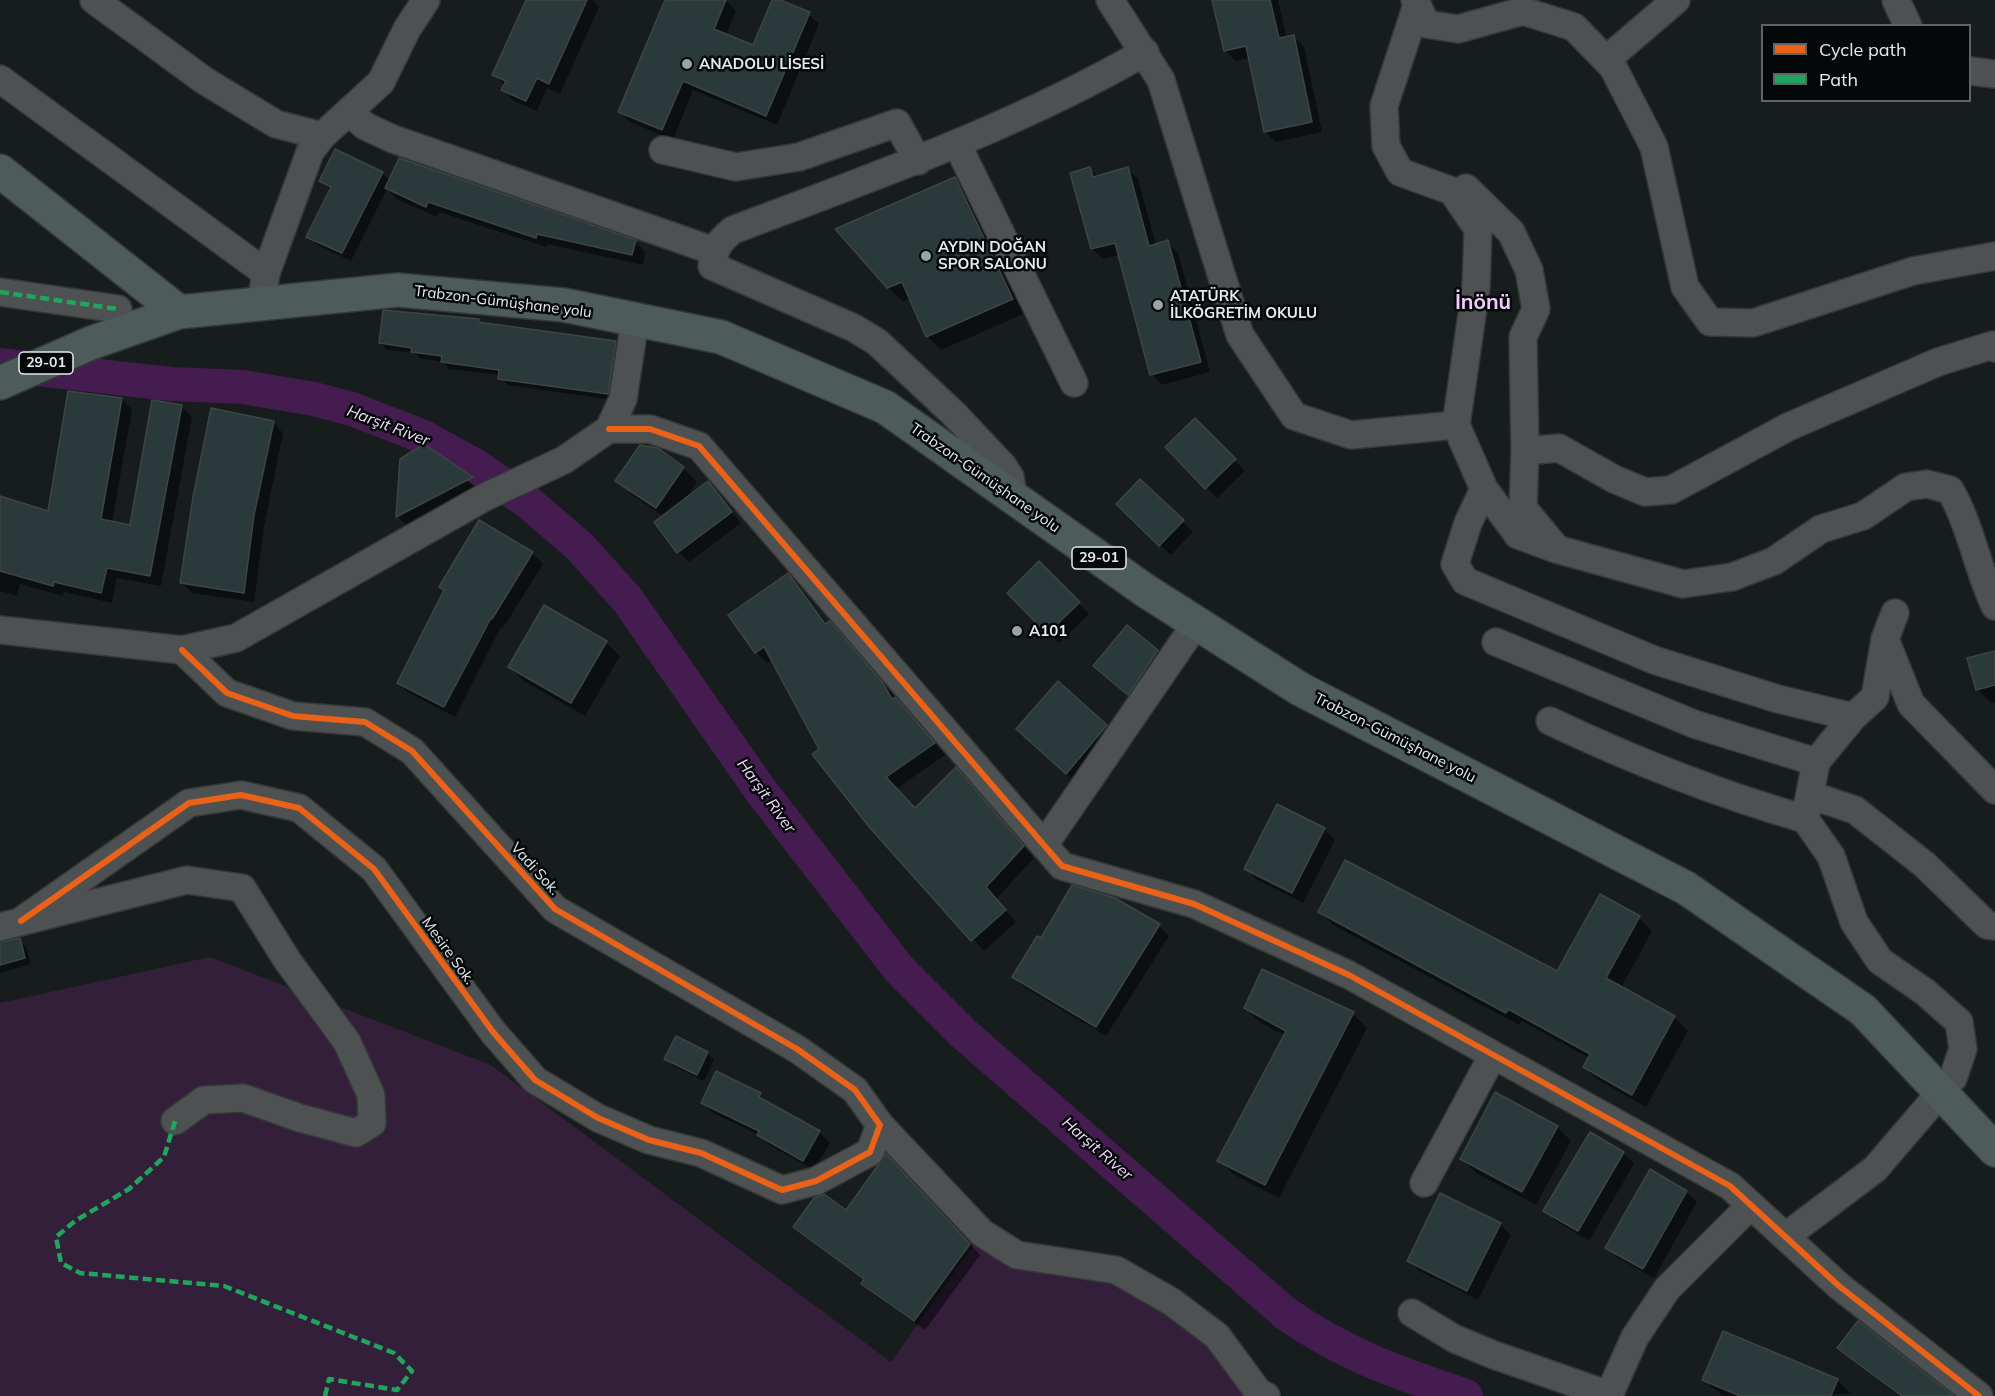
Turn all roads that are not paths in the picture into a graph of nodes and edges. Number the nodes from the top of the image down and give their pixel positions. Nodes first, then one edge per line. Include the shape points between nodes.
1 (426, 0) edge
2 (1110, 0) edge
3 (1676, 0) edge
4 (1896, 0) edge
5 (93, 2) edge
6 (1416, 3) edge
7 (1907, 24) edge
8 (1145, 52) junction
9 (1606, 60) junction
10 (1971, 71) edge
11 (1995, 74) edge
12 (0, 79) edge
13 (349, 112) junction
14 (322, 136) junction
15 (957, 144) junction
16 (663, 150) dead end
17 (918, 160) junction
18 (0, 171) edge
19 (1452, 191) junction
20 (714, 251) junction
21 (1995, 256) edge
22 (263, 288) junction
23 (0, 292) edge
24 (117, 309) dead end
25 (179, 312) junction
26 (635, 320) junction
27 (1995, 348) edge
28 (0, 383) edge
29 (1074, 383) dead end
30 (1456, 424) junction
31 (609, 429) junction
32 (1525, 451) junction
33 (1484, 489) junction
34 (1014, 500) junction
35 (1556, 549) junction
36 (1995, 606) edge
37 (1895, 613) dead end
38 (1197, 622) junction
39 (0, 630) edge
40 (1885, 639) junction
41 (1496, 642) dead end
42 (182, 650) junction
43 (1853, 717) junction
44 (1550, 721) dead end
45 (1816, 762) junction
46 (1995, 789) edge
47 (1807, 807) junction
48 (1044, 845) junction
49 (11, 924) edge
50 (1995, 926) edge
51 (1493, 1055) junction
52 (1940, 1092) junction
53 (175, 1121) dead end
54 (880, 1125) junction
55 (1995, 1150) edge
56 (1424, 1184) dead end
57 (1751, 1205) junction
58 (1786, 1236) junction
59 (1412, 1313) dead end
60 (1266, 1396) edge
61 (1979, 1396) edge

1 - 13 street via 381,82
2 - 8 street
3 - 9 street
4 - 7 street
5 - 14 street via 205,81 276,124
6 - 9 street via 1426,24 1458,29 1523,11 1574,27
6 - 19 street via 1384,106 1386,146 1400,172
8 - 15 street via 1096,80
8 - 30 street via 1161,80 1240,335 1294,416 1351,435
9 - 21 street via 1654,147 1685,286 1710,322 1753,323 1913,271
10 - 11 street
12 - 22 street
13 - 14 street
13 - 20 street via 365,126 393,140
14 - 22 street via 304,164
15 - 17 street
15 - 29 street
16 - 17 street via 736,167 799,157 897,123
17 - 20 street via 733,230
18 - 25 main road
19 - 30 street via 1478,229 1476,287
19 - 32 street via 1467,188 1511,232 1529,270 1536,309 1523,337
20 - 34 street via 712,266 854,328 876,342 1003,466 1010,477
22 - 25 main road, Trabzon-Gümüşhane yolu / 29-01
22 - 26 main road, Trabzon-Gümüşhane yolu / 29-01 via 398,290 564,305
23 - 24 street
25 - 28 main road, Trabzon-Gümüşhane yolu / 29-01 via 91,343
26 - 31 street via 623,399
26 - 34 main road, Trabzon-Gümüşhane yolu / 29-01 via 722,337 885,407
27 - 32 street via 1993,345 1938,362 1788,427 1671,490 1645,492 1559,448
30 - 33 street
31 - 42 street via 564,460 484,497 236,638
31 - 48 street via 650,429 699,446
32 - 35 street via 1524,508
33 - 35 street via 1518,535
33 - 43 street via 1455,564 1466,581 1654,660 1778,699
34 - 38 main road, Trabzon-Gümüşhane yolu / 29-01
35 - 36 street via 1683,584 1732,577 1774,561 1821,529 1863,516 1906,487 1927,484 1950,490 1963,513
37 - 40 street
38 - 48 street
38 - 52 main road, Trabzon-Gümüşhane yolu / 29-01 via 1300,689 1686,888 1863,1010
39 - 42 street
40 - 43 street via 1875,697
40 - 46 street via 1911,704
41 - 45 street via 1694,724
42 - 54 street, Vadi Sok. via 227,693 293,716 365,722 412,751 555,909 797,1049 855,1090
43 - 45 street
44 - 47 street via 1646,766 1731,798
45 - 47 street
47 - 50 street via 1855,810 1925,865 1987,925
47 - 52 street via 1831,856 1854,922 1880,961 1959,1022 1963,1049 1953,1078
48 - 51 street via 1062,866 1194,904 1349,975
49 - 53 street via 187,880 242,888 287,960 347,1042 371,1095 372,1123 356,1133 243,1098 204,1100
49 - 54 street, Mesire Sok. via 189,803 241,795 299,808 374,869 494,1032 535,1080 589,1112 649,1140 701,1153 782,1190 816,1181 870,1152
51 - 56 street
51 - 57 street via 1731,1185
52 - 55 main road, Trabzon-Gümüşhane yolu / 29-01
52 - 58 street via 1875,1168
54 - 60 street, Vadi Sok. via 982,1233 1017,1254 1116,1270 1163,1297 1217,1336 1259,1393
57 - 58 street
57 - 59 street via 1666,1289 1635,1337 1609,1395 1455,1339
58 - 61 street via 1839,1286

